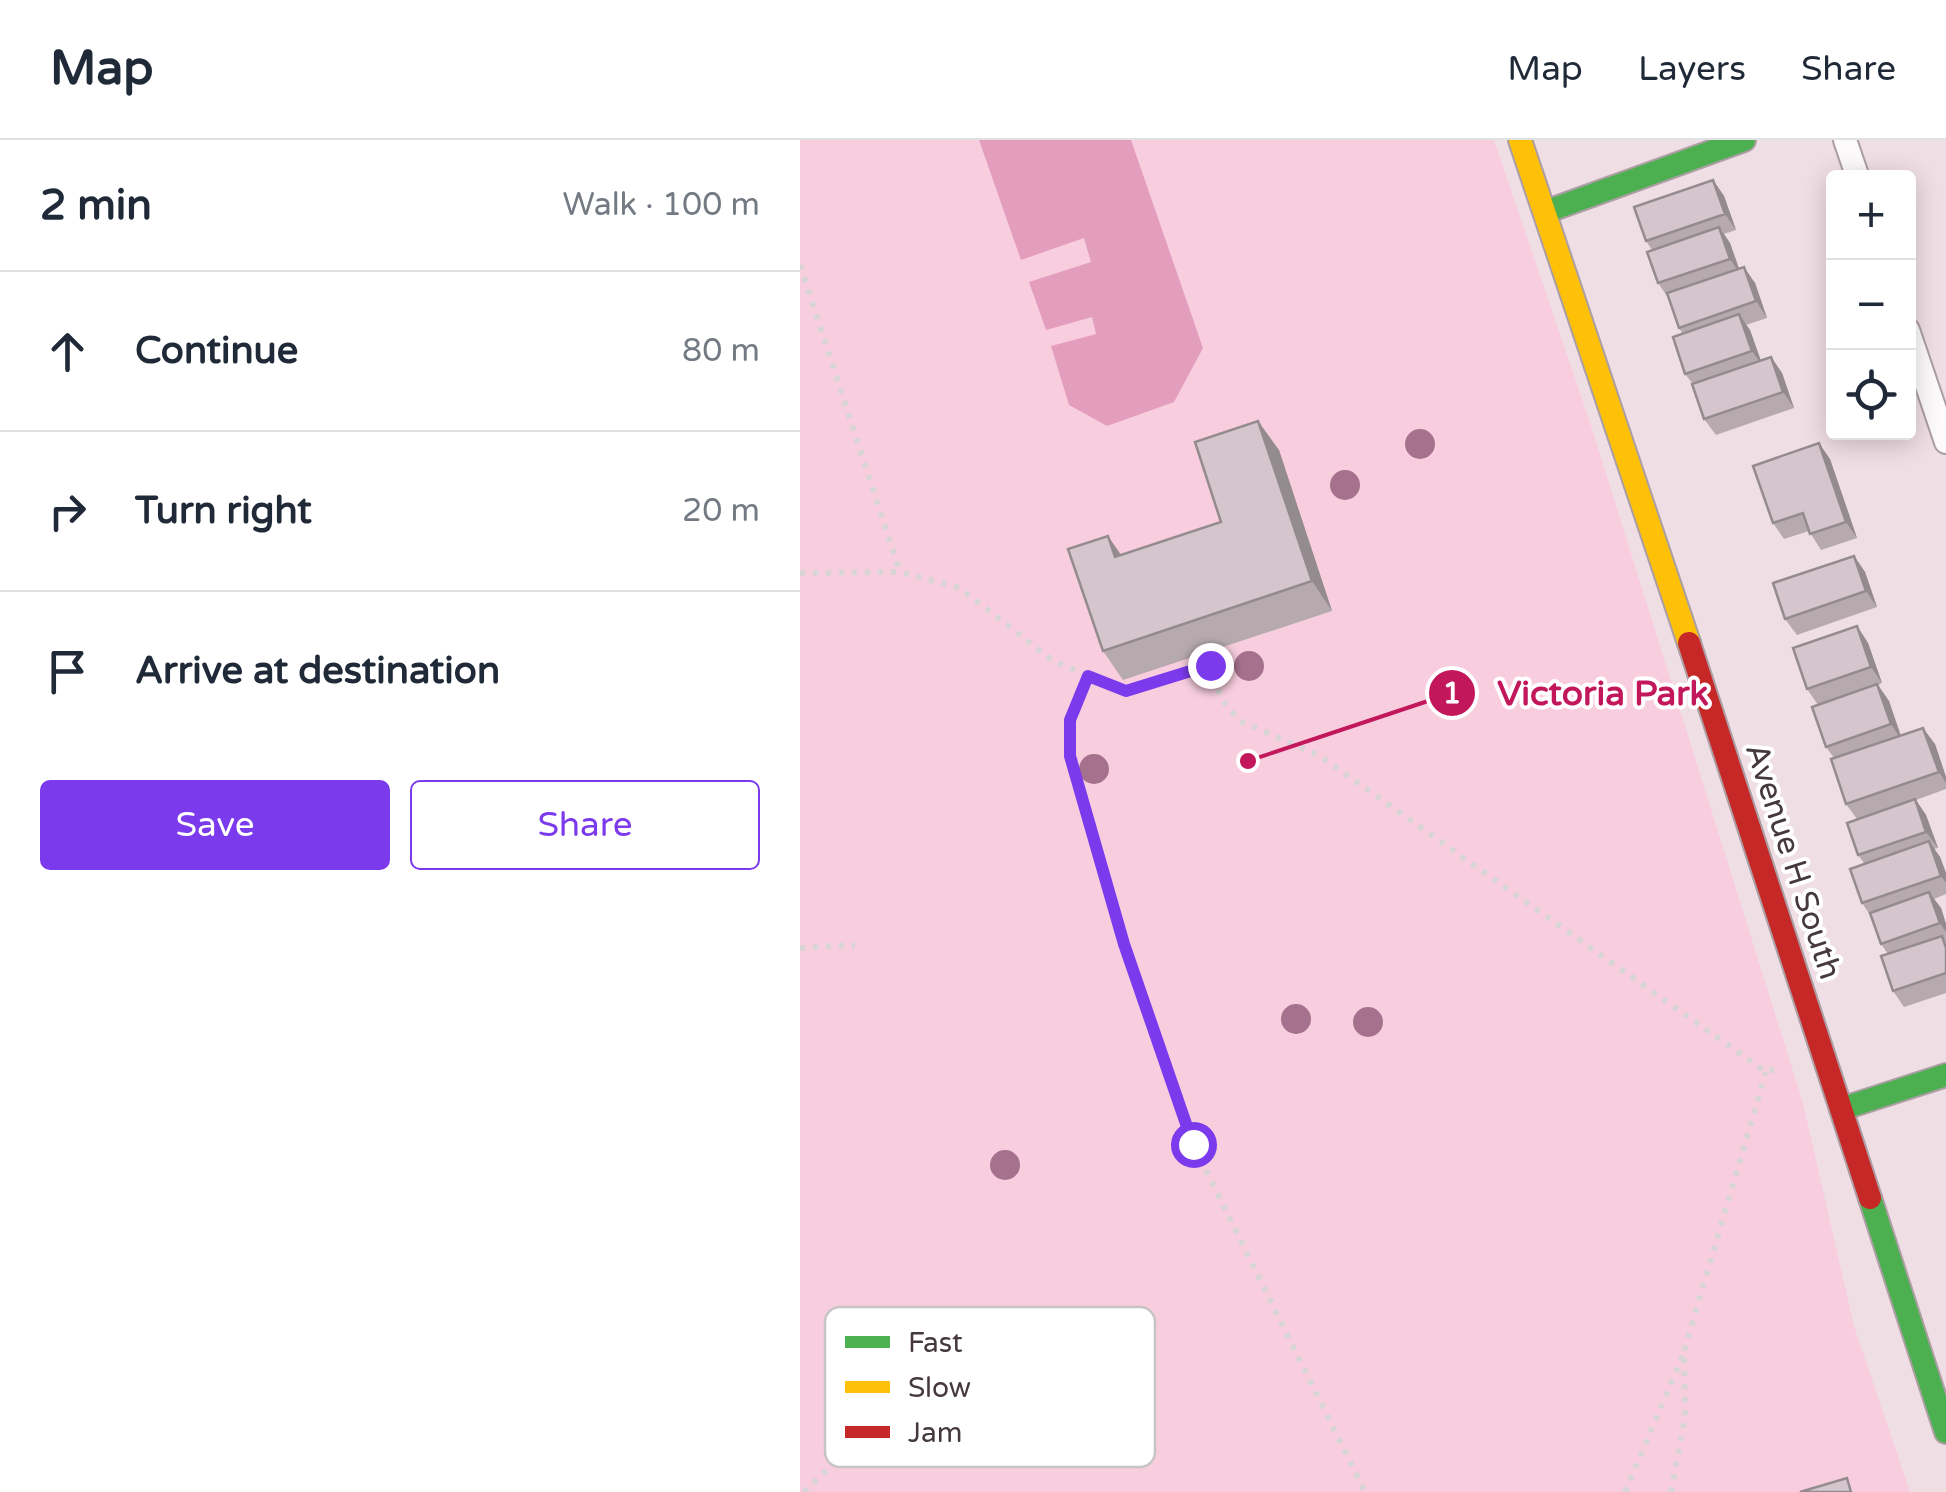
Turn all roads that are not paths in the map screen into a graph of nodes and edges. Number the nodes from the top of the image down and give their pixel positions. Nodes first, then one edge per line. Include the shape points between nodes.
1 (1520, 140) edge
2 (1744, 140) edge
3 (1846, 140) edge
4 (1855, 170) edge
5 (1545, 212) junction
6 (1915, 350) edge
7 (1946, 442) edge
8 (1946, 1074) edge
9 (1841, 1110) junction
10 (1946, 1432) edge

1 - 5 street, Avenue H South
2 - 5 street
3 - 4 lane
5 - 9 street, Avenue H South
6 - 7 lane
8 - 9 street
9 - 10 street, Avenue H South

